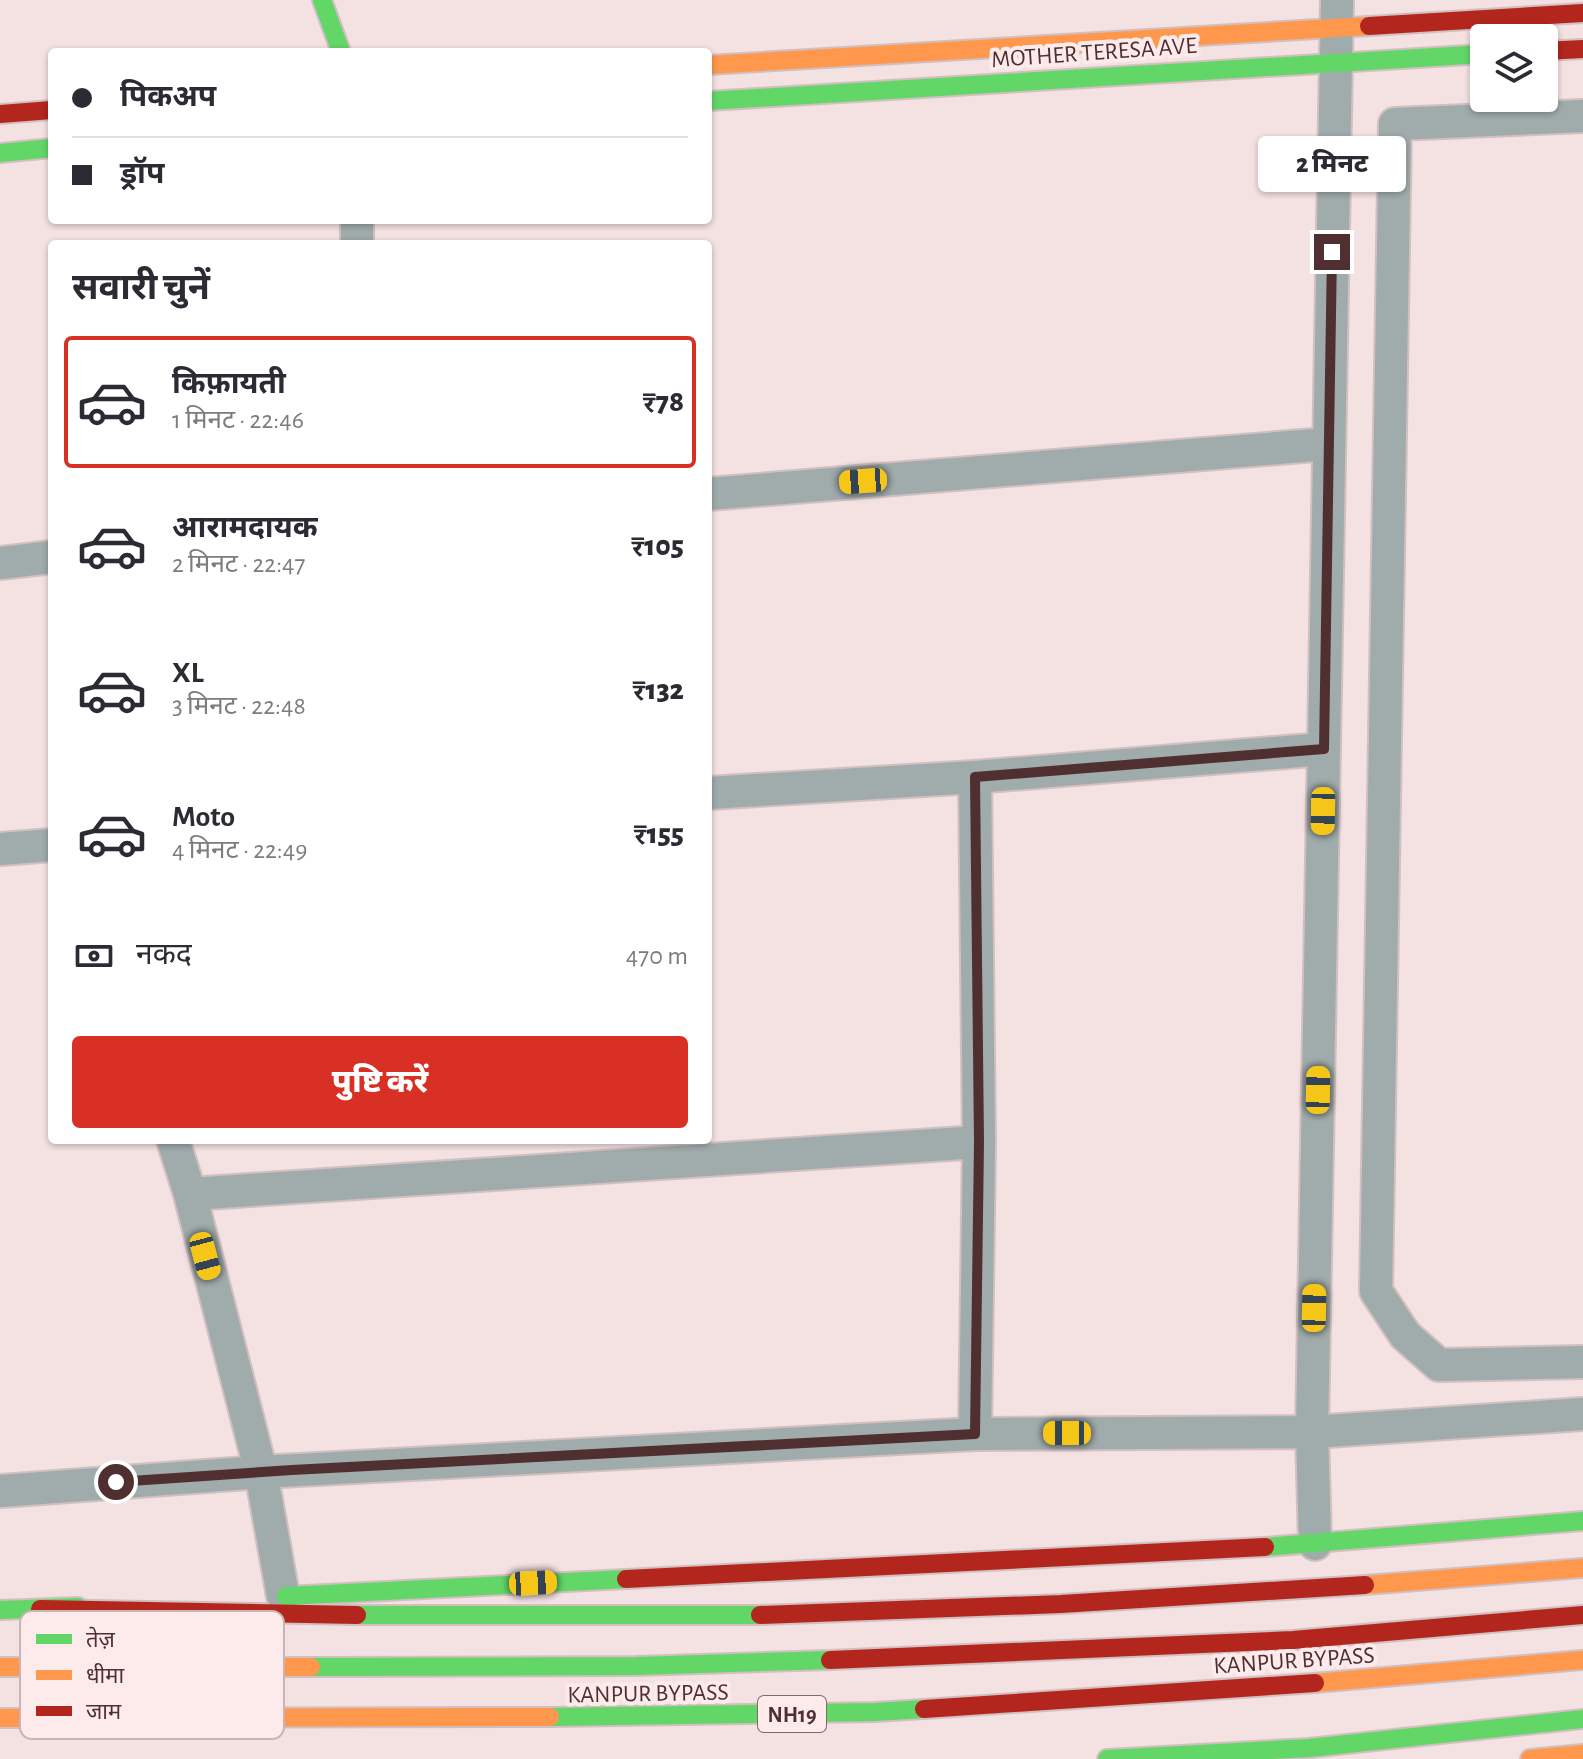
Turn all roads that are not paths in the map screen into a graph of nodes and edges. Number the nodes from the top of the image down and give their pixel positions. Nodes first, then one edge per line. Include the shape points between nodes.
1 (322, 0) edge
2 (1583, 13) edge
3 (1337, 14) edge
4 (340, 48) edge
5 (1583, 49) edge
6 (1558, 50) edge
7 (1470, 55) edge
8 (1337, 61) junction
9 (712, 65) edge
10 (712, 101) edge
11 (48, 110) edge
12 (0, 114) edge
13 (1583, 116) edge
14 (48, 148) edge
15 (0, 153) edge
16 (1327, 444) junction
17 (712, 494) edge
18 (48, 557) edge
19 (0, 563) edge
20 (1324, 749) junction
21 (975, 777) junction
22 (712, 793) edge
23 (48, 845) edge
24 (0, 849) edge
25 (979, 1142) junction
26 (174, 1144) edge
27 (647, 1152) edge
28 (190, 1194) junction
29 (1583, 1362) edge
30 (1583, 1414) edge
31 (1312, 1432) junction
32 (975, 1434) junction
33 (261, 1472) junction
34 (0, 1491) edge
35 (1583, 1521) edge
36 (1315, 1544) junction
37 (1583, 1568) edge
38 (283, 1596) junction
39 (40, 1609) junction
40 (0, 1610) edge
41 (136, 1611) edge
42 (284, 1614) edge
43 (1583, 1615) edge
44 (1583, 1660) edge
45 (284, 1667) edge
46 (0, 1718) edge
47 (20, 1718) edge
48 (284, 1719) edge
49 (1583, 1719) edge
50 (1583, 1754) edge
51 (1107, 1759) edge
52 (1530, 1759) edge

1 - 4 main road
2 - 3 main road
3 - 8 street
3 - 9 main road
5 - 6 main road
7 - 8 main road, MOTHER TERESA AVE
8 - 10 main road, MOTHER TERESA AVE
8 - 16 street
11 - 12 main road
13 - 29 street via 1395,124 1376,1291 1405,1335 1439,1365
14 - 15 main road
16 - 17 street
16 - 20 street
18 - 19 street
20 - 21 street
20 - 31 street
21 - 22 street
21 - 25 street
23 - 24 street
25 - 27 street
25 - 32 street
26 - 28 street
27 - 28 street
28 - 33 street
30 - 31 street
31 - 32 street
31 - 36 street
32 - 33 street
33 - 34 street
33 - 38 street
35 - 36 main road
36 - 38 main road
37 - 42 main road via 1320,1590 886,1612 470,1618
38 - 39 main road
39 - 40 main road
39 - 41 main road
43 - 45 main road, KANPUR BYPASS / NH19 via 1293,1640 756,1663
44 - 48 main road, KANPUR BYPASS / NH19 via 875,1712
46 - 47 main road, KANPUR BYPASS / NH19
49 - 51 main road via 1309,1748
50 - 52 main road

